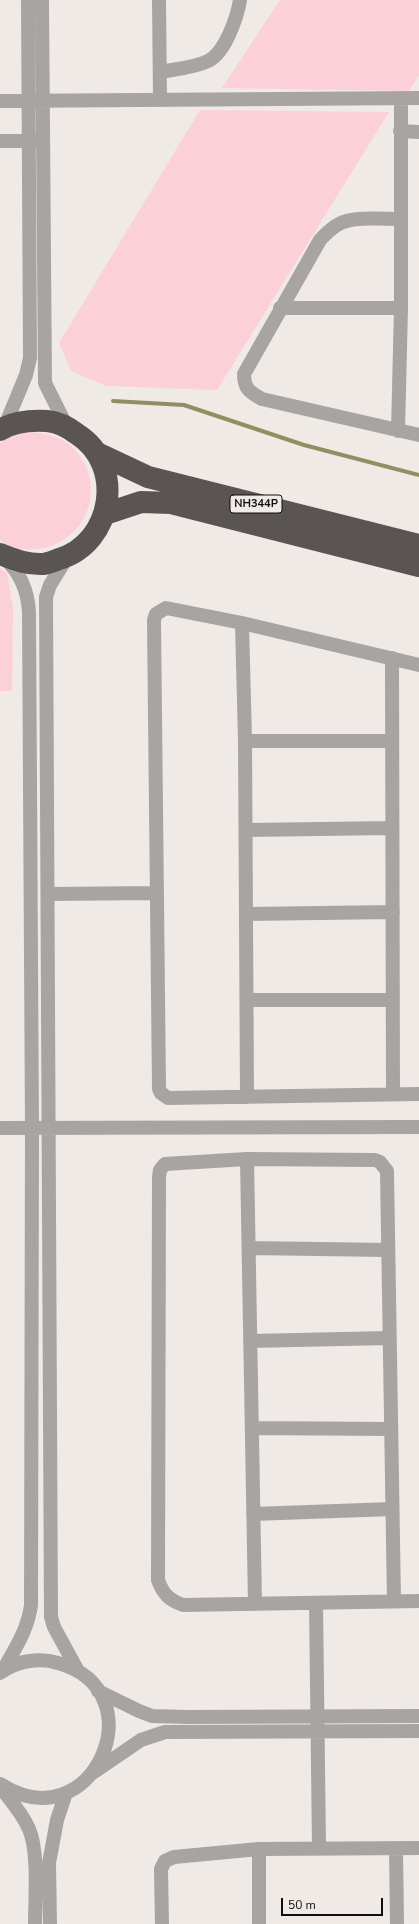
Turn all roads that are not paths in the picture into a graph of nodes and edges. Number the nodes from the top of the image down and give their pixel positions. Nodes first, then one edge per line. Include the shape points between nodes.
1 (28, 0) edge
2 (42, 0) edge
3 (159, 0) edge
4 (240, 0) edge
5 (160, 72) junction
6 (401, 98) junction
7 (419, 98) edge
8 (160, 99) junction
9 (35, 100) junction
10 (0, 101) edge
11 (400, 131) junction
12 (419, 132) edge
13 (0, 141) edge
14 (35, 141) junction
15 (400, 219) junction
16 (280, 308) junction
17 (401, 308) junction
18 (67, 427) junction
19 (2, 429) edge
20 (398, 431) junction
21 (419, 436) edge
22 (97, 453) junction
23 (105, 514) junction
24 (419, 545) edge
25 (0, 554) edge
26 (68, 556) junction
27 (419, 566) edge
28 (242, 623) junction
29 (392, 658) junction
30 (419, 665) edge
31 (245, 741) junction
32 (392, 741) junction
33 (392, 828) junction
34 (246, 830) junction
35 (158, 893) junction
36 (48, 894) junction
37 (393, 912) junction
38 (246, 914) junction
39 (247, 1000) junction
40 (393, 1000) junction
41 (393, 1094) junction
42 (419, 1094) edge
43 (247, 1097) junction
44 (49, 1127) junction
45 (419, 1127) edge
46 (0, 1128) edge
47 (32, 1128) junction
48 (247, 1159) junction
49 (249, 1248) junction
50 (387, 1250) junction
51 (389, 1338) junction
52 (250, 1341) junction
53 (252, 1428) junction
54 (391, 1430) junction
55 (392, 1509) junction
56 (253, 1514) junction
57 (394, 1601) junction
58 (419, 1601) edge
59 (316, 1603) junction
60 (255, 1604) junction
61 (78, 1671) junction
62 (1, 1673) edge
63 (98, 1691) junction
64 (317, 1716) junction
65 (419, 1716) edge
66 (317, 1731) junction
67 (419, 1731) edge
68 (94, 1772) junction
69 (0, 1785) edge
70 (66, 1793) junction
71 (319, 1848) junction
72 (396, 1848) junction
73 (419, 1848) edge
74 (259, 1849) junction
75 (35, 1924) edge
76 (50, 1924) edge
77 (162, 1924) edge
78 (259, 1924) edge
79 (397, 1924) edge

1 - 9 street
2 - 9 street
3 - 5 street
4 - 5 street via 224,46 216,55 209,61 197,65
5 - 8 street
6 - 7 street
6 - 8 street
6 - 11 street
8 - 9 street
9 - 10 street
9 - 14 street
11 - 12 street
11 - 15 street
13 - 14 street
14 - 18 street via 45,383
14 - 19 street via 30,358 26,375
15 - 16 street via 352,220 331,229 320,240
15 - 17 street
16 - 17 street
16 - 20 street via 244,374 244,383 248,391 262,399
17 - 20 street
18 - 19 highway via 36,420 19,422
18 - 22 highway via 84,438
20 - 21 street
22 - 23 highway via 106,472 108,493
22 - 24 highway, NH344P via 148,477
23 - 26 highway via 97,531 84,546
23 - 27 highway, NH344P via 141,502 171,503
25 - 26 highway via 22,563 45,564
25 - 47 street via 14,567 25,587 29,613
26 - 36 street via 50,585 46,597
28 - 29 street
28 - 31 street
28 - 35 street via 166,608 156,614 154,620
29 - 30 street
29 - 32 street
31 - 32 street
31 - 34 street
32 - 33 street
33 - 34 street
33 - 37 street
34 - 38 street
35 - 36 street
35 - 43 street via 161,1094 168,1098
36 - 44 street
37 - 38 street
37 - 40 street
38 - 39 street
39 - 40 street
39 - 43 street
40 - 41 street
41 - 42 street
41 - 43 street
44 - 45 street
44 - 47 street
44 - 61 street via 51,1617
46 - 47 street
47 - 62 street via 31,1605 24,1632
48 - 49 street
48 - 50 street via 380,1162 387,1171
48 - 60 street via 172,1162 165,1164 160,1170 158,1580 162,1592 172,1601 183,1605
49 - 50 street
49 - 52 street
50 - 51 street
51 - 52 street
51 - 54 street
52 - 53 street
53 - 54 street
53 - 56 street
54 - 55 street
55 - 56 street
55 - 57 street
56 - 60 street
57 - 58 street
57 - 59 street
59 - 60 street
59 - 64 street
61 - 62 street via 53,1661 40,1660 14,1666
61 - 63 street
63 - 64 street via 152,1716
63 - 68 street via 105,1704 109,1732 102,1760
64 - 65 street
64 - 66 street
66 - 67 street
66 - 68 street via 165,1732 141,1740
66 - 71 street
68 - 70 street
69 - 70 street via 23,1796 37,1798
69 - 75 street via 30,1830 35,1856
70 - 76 street via 57,1820 49,1863
71 - 72 street
71 - 74 street
72 - 73 street
72 - 79 street
74 - 77 street via 174,1857 165,1861 161,1869
74 - 78 street

